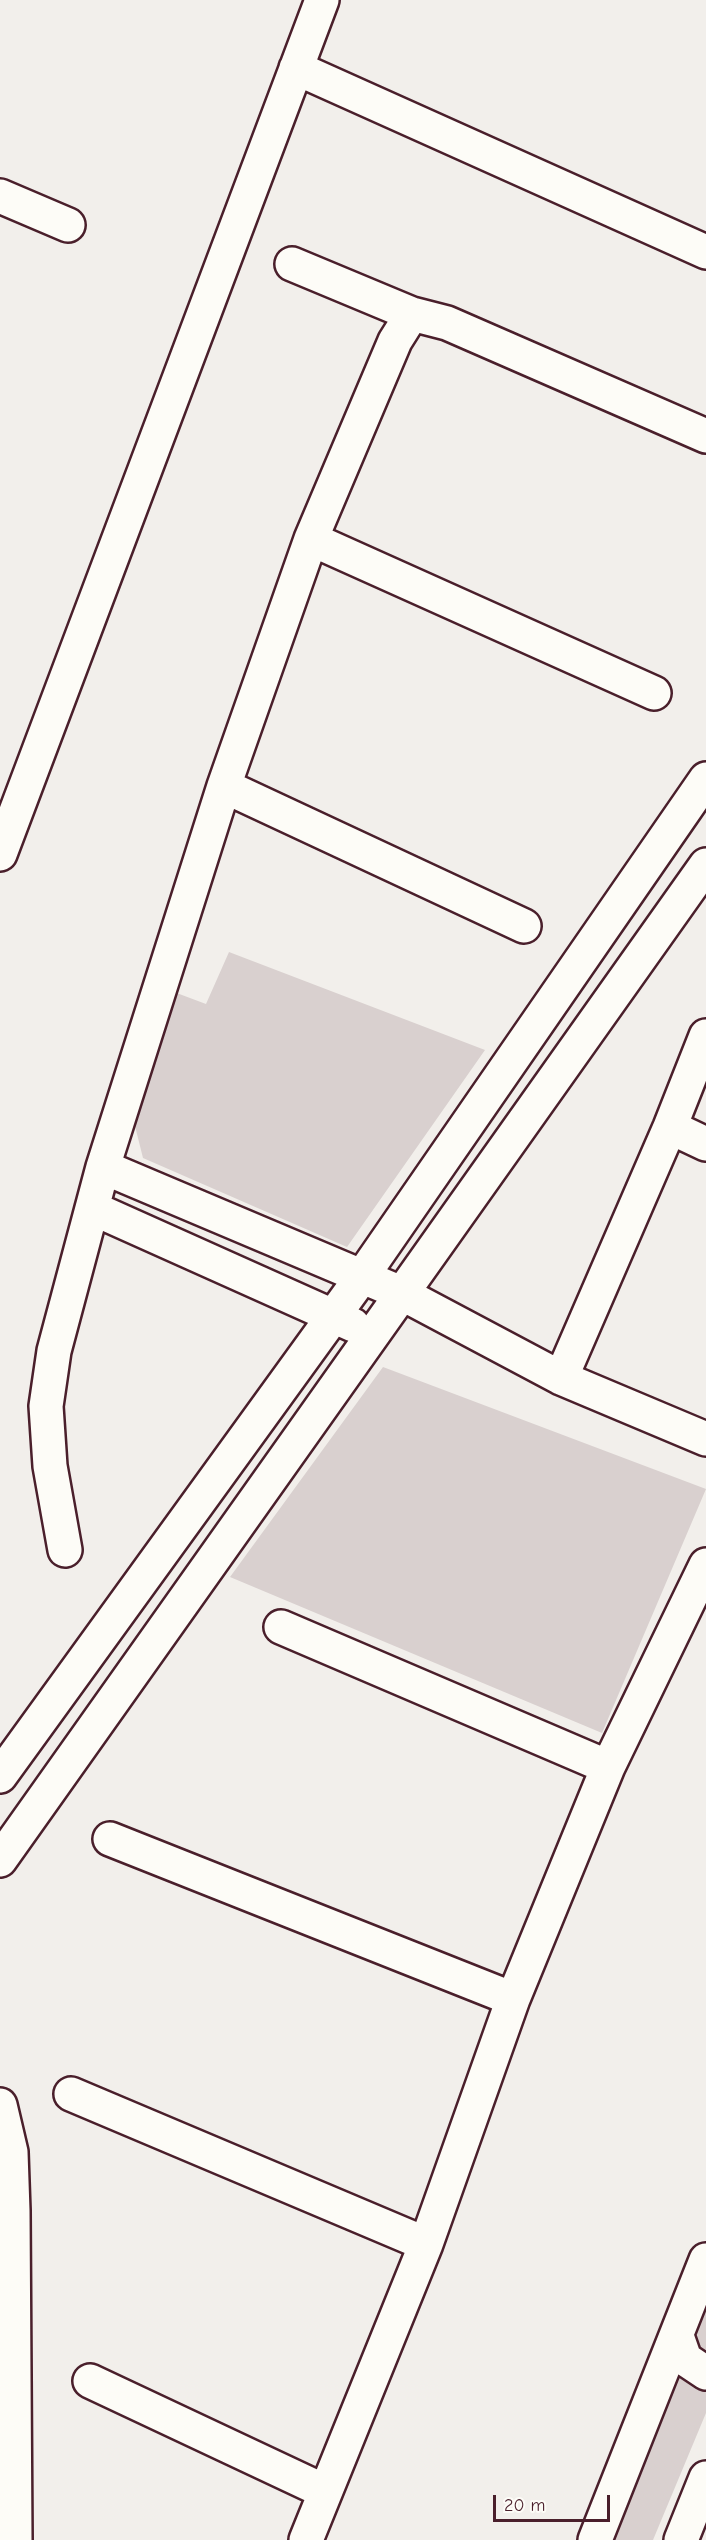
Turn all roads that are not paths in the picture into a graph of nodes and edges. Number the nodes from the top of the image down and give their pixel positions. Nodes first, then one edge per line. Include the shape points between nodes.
1 (322, 0) edge
2 (296, 68) junction
3 (0, 196) edge
4 (68, 225) dead end
5 (706, 252) edge
6 (292, 264) dead end
7 (412, 314) junction
8 (706, 436) edge
9 (311, 539) junction
10 (654, 693) dead end
11 (706, 779) edge
12 (224, 786) junction
13 (0, 855) edge
14 (706, 865) edge
15 (524, 926) dead end
16 (706, 1036) edge
17 (670, 1126) junction
18 (706, 1144) edge
19 (103, 1167) junction
20 (92, 1208) junction
21 (361, 1278) junction
22 (401, 1293) junction
23 (334, 1315) junction
24 (373, 1336) junction
25 (561, 1378) junction
26 (706, 1438) edge
27 (65, 1550) dead end
28 (706, 1564) edge
29 (281, 1627) dead end
30 (608, 1767) junction
31 (0, 1776) edge
32 (110, 1839) dead end
33 (2, 1853) edge
34 (513, 1999) junction
35 (71, 2094) dead end
36 (0, 2105) edge
37 (426, 2244) junction
38 (706, 2260) edge
39 (677, 2336) junction
40 (706, 2373) edge
41 (90, 2381) dead end
42 (706, 2478) edge
43 (324, 2491) junction
44 (15, 2540) edge
45 (306, 2540) edge
46 (595, 2540) edge
47 (681, 2540) edge

1 - 2 street
2 - 5 street
2 - 13 street
3 - 4 street
6 - 7 street
7 - 8 street via 447,323
7 - 9 street via 394,341
9 - 10 street
9 - 12 street
11 - 21 street
12 - 15 street
12 - 19 street
14 - 22 street
16 - 17 street
17 - 18 street
17 - 25 street
19 - 20 street
19 - 21 street
20 - 23 street
20 - 27 street via 54,1351 46,1406 50,1466
21 - 22 street
21 - 23 street
22 - 24 street
22 - 25 street
23 - 24 street
23 - 31 street
24 - 33 street
25 - 26 street
28 - 30 street
29 - 30 street
30 - 34 street
32 - 34 street
34 - 37 street
35 - 37 street
36 - 44 street via 11,2152
37 - 43 street
38 - 39 street
39 - 40 street via 685,2359
39 - 46 street
41 - 43 street
42 - 47 street
43 - 45 street

